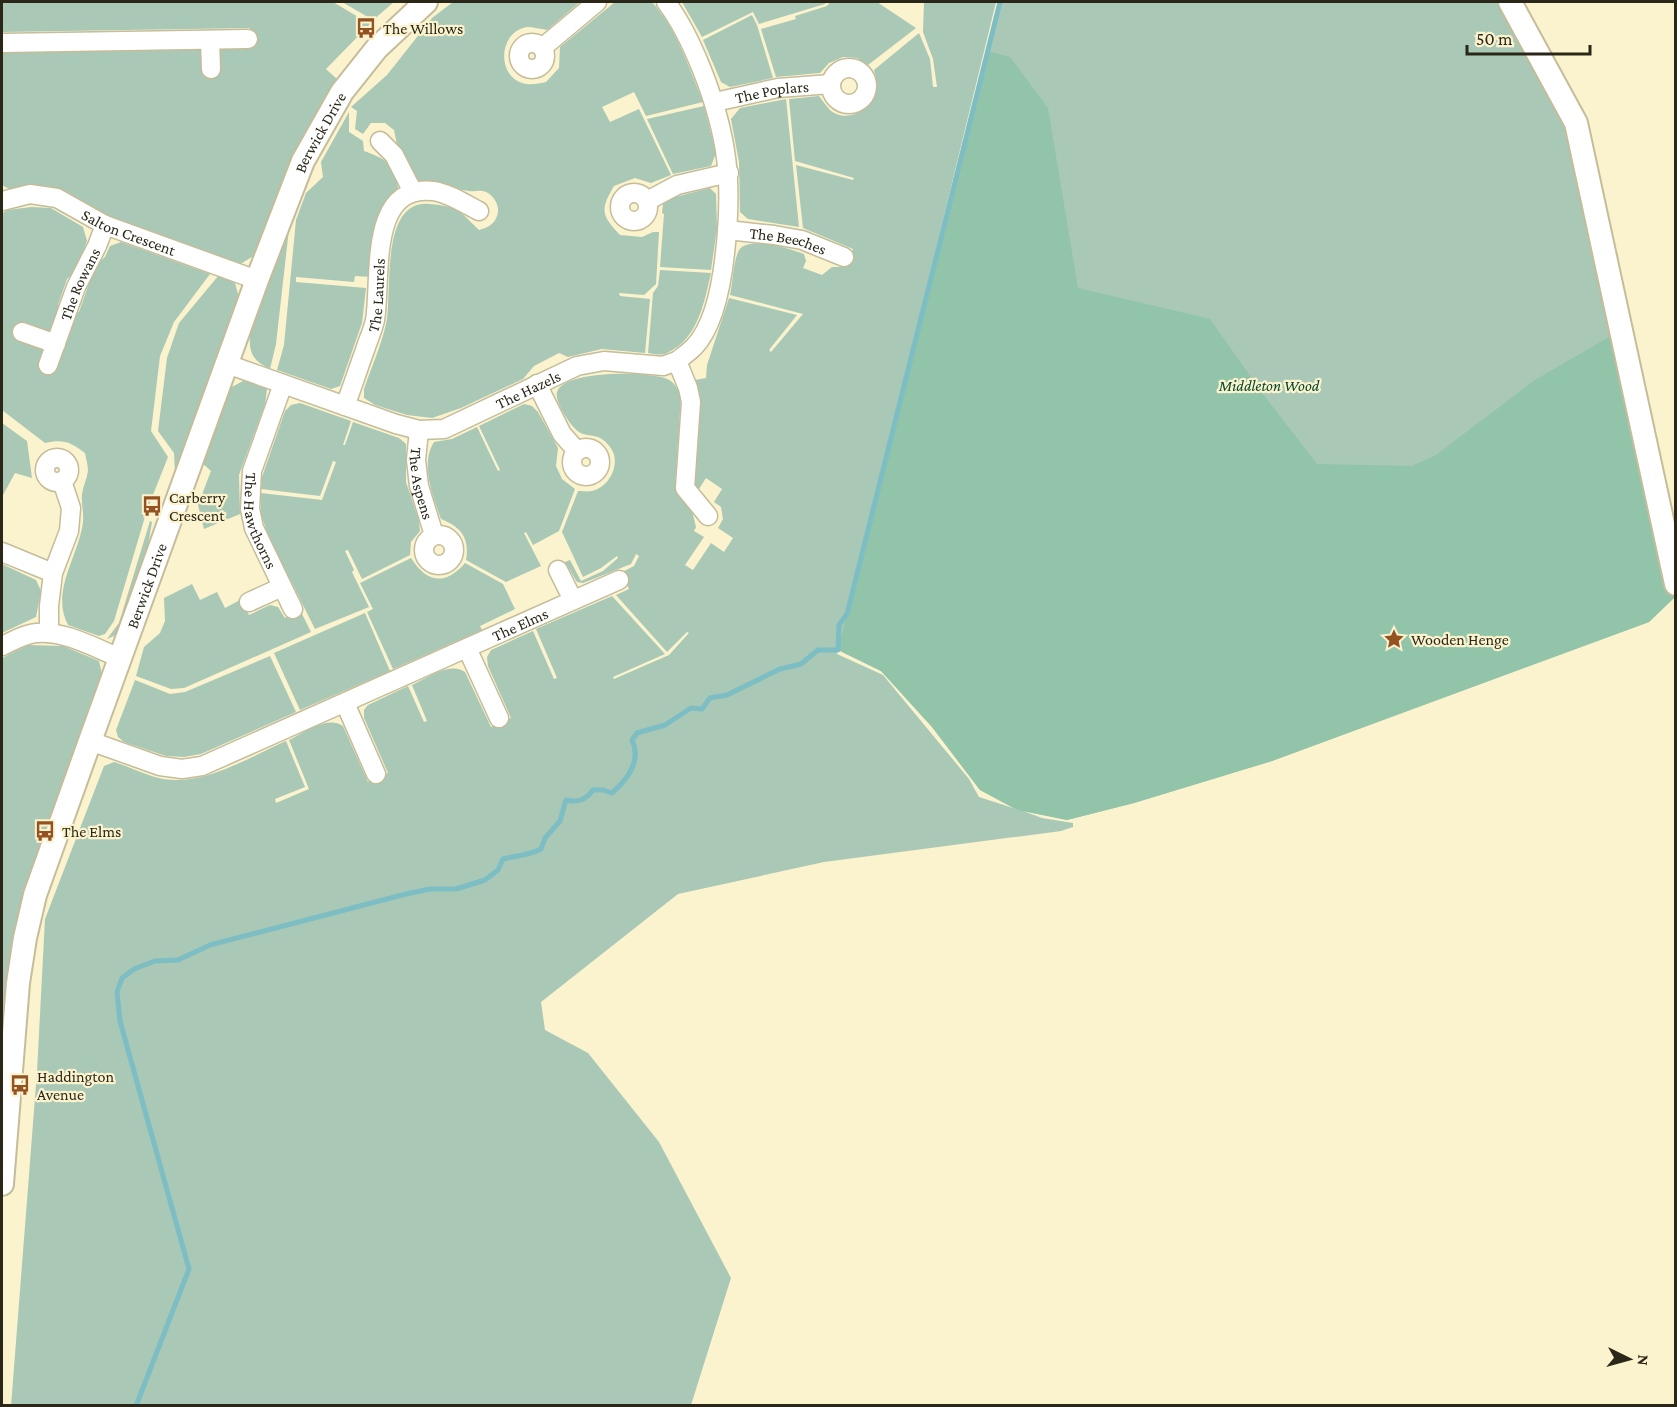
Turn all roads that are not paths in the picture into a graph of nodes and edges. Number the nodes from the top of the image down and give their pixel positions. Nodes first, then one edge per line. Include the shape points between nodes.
1 (426, 2) edge
2 (597, 2) edge
3 (666, 2) edge
4 (1510, 2) edge
5 (248, 39) dead end
6 (210, 40) junction
7 (2, 43) edge
8 (542, 48) dead end
9 (211, 69) dead end
10 (831, 84) dead end
11 (714, 102) junction
12 (380, 141) dead end
13 (729, 173) junction
14 (413, 192) junction
15 (2, 201) edge
16 (647, 201) dead end
17 (479, 212) dead end
18 (105, 225) junction
19 (728, 230) junction
20 (844, 258) dead end
21 (257, 280) junction
22 (22, 332) dead end
23 (56, 344) junction
24 (677, 361) junction
25 (227, 364) junction
26 (48, 365) dead end
27 (283, 384) junction
28 (537, 384) junction
29 (345, 406) junction
30 (419, 430) junction
31 (577, 451) dead end
32 (62, 481) dead end
33 (708, 516) dead end
34 (434, 535) dead end
35 (2, 552) edge
36 (558, 570) dead end
37 (53, 573) junction
38 (619, 580) dead end
39 (1676, 584) edge
40 (282, 586) junction
41 (573, 600) junction
42 (249, 602) dead end
43 (293, 609) dead end
44 (49, 633) junction
45 (2, 646) edge
46 (467, 648) junction
47 (120, 658) junction
48 (345, 703) junction
49 (500, 718) dead end
50 (90, 741) junction
51 (376, 774) dead end
52 (2, 1184) edge

1 - 21 street, Berwick Drive via 377,48 342,92 303,160
2 - 8 street
3 - 11 street via 681,21
4 - 39 street via 1576,123
5 - 6 street
6 - 7 street
6 - 9 street
10 - 11 street, The Poplars via 778,88
11 - 13 street
12 - 14 street via 394,155
13 - 16 street via 676,185
13 - 19 street
14 - 17 street via 434,191
14 - 29 street, The Laurels via 388,214 382,236 375,321
15 - 18 street, Salton Crescent via 30,194 57,198
18 - 21 street, Salton Crescent
18 - 23 street, The Rowans via 76,287
19 - 20 street, The Beeches via 802,240
19 - 24 street via 718,294 708,325 695,346
21 - 25 street, Berwick Drive
22 - 23 street
23 - 26 street, The Rowans
24 - 28 street, The Hazels via 663,366 604,361 577,366
24 - 33 street via 691,402 685,488
25 - 27 street, The Hazels
25 - 47 street, Berwick Drive
27 - 29 street, The Hazels
27 - 40 street, The Hawthorns via 249,490 254,528
28 - 30 street, The Hazels via 444,429
28 - 31 street via 562,434
29 - 30 street, The Hazels
30 - 34 street, The Aspens via 419,486
32 - 37 street via 71,508 69,531
35 - 37 street
36 - 41 street
37 - 44 street
38 - 41 street, The Elms
40 - 42 street, The Hawthorns
40 - 43 street, The Hawthorns
41 - 46 street, The Elms
44 - 45 street via 24,636
44 - 47 street
46 - 48 street, The Elms
46 - 49 street
47 - 50 street, Berwick Drive
48 - 50 street, The Elms via 202,766 182,769 160,766
48 - 51 street
50 - 52 street, Berwick Drive via 35,895 25,938

